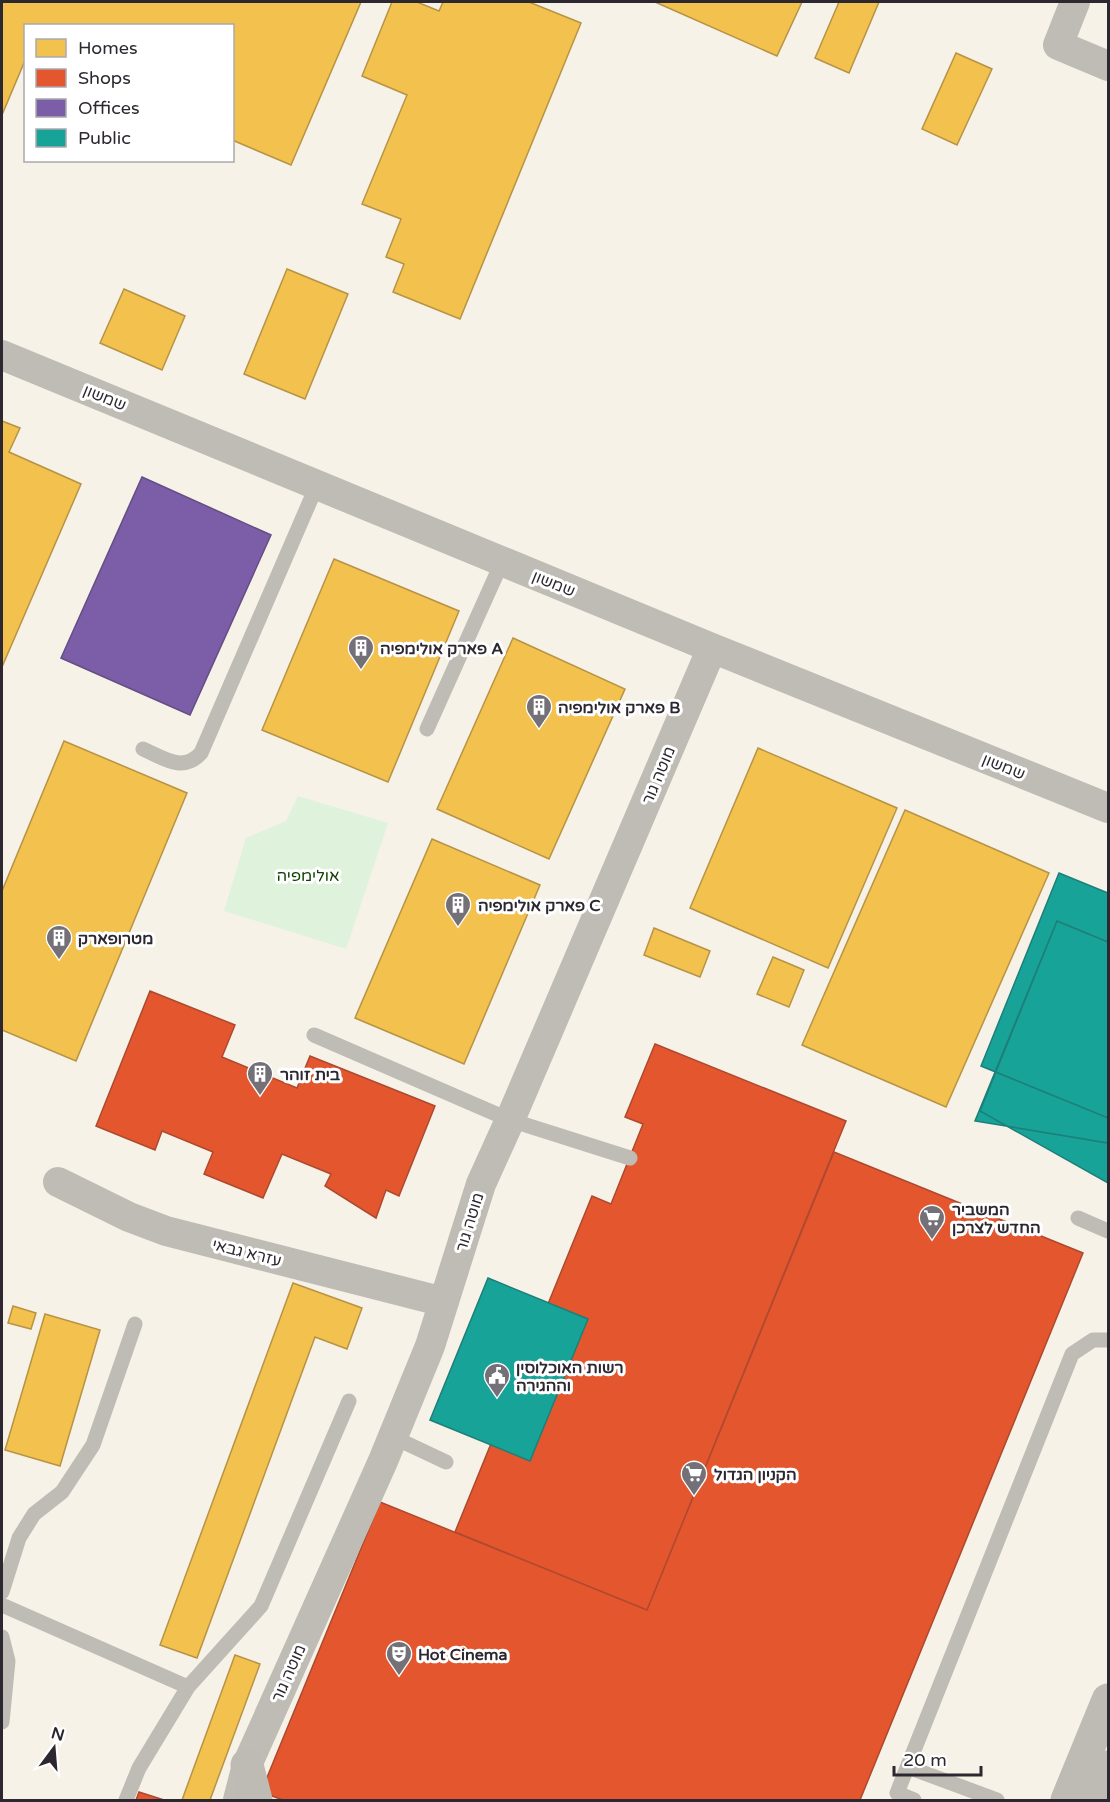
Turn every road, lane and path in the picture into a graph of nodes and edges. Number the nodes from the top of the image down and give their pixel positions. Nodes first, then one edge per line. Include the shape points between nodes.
1 (1075, 2) edge
2 (1108, 66) edge
3 (2, 355) edge
4 (317, 485) junction
5 (502, 562) junction
6 (712, 648) junction
7 (427, 729) dead end
8 (142, 749) dead end
9 (1108, 808) edge
10 (314, 1035) dead end
11 (510, 1120) junction
12 (630, 1158) dead end
13 (58, 1182) dead end
14 (1078, 1218) dead end
15 (1108, 1231) edge
16 (444, 1302) junction
17 (135, 1324) dead end
18 (1108, 1340) edge
19 (349, 1401) dead end
20 (393, 1437) junction
21 (446, 1462) dead end
22 (2, 1592) edge
23 (2, 1605) edge
24 (2, 1637) edge
25 (188, 1687) junction
26 (1108, 1700) edge
27 (2, 1722) edge
28 (248, 1765) junction
29 (908, 1767) junction
30 (1108, 1767) edge
31 (126, 1800) edge
32 (238, 1800) edge
33 (256, 1800) edge
34 (914, 1800) edge
35 (997, 1800) edge
36 (1067, 1800) edge
37 (1094, 1800) edge

1 - 2 street via 1058,45
3 - 4 street, שמשון
4 - 5 street, שמשון
4 - 8 lane via 201,753 195,760 174,763
5 - 6 street, שמשון
5 - 7 lane
6 - 9 street, שמשון
6 - 11 street, מוטה גור
10 - 11 lane
11 - 12 lane
11 - 16 street, מוטה גור via 481,1184
13 - 16 street, עזרא גבאי via 166,1231
14 - 15 lane
16 - 20 street, מוטה גור
17 - 22 lane via 93,1444 62,1492 34,1514 19,1538
18 - 29 lane via 1093,1340 1072,1354
19 - 25 lane via 261,1606
20 - 21 lane
20 - 28 street, מוטה גור
23 - 25 lane
24 - 27 lane via 8,1661
25 - 31 lane via 139,1768
26 - 36 street
28 - 32 street, מוטה גור
28 - 33 street
29 - 34 lane via 897,1793
29 - 35 lane
30 - 37 street

